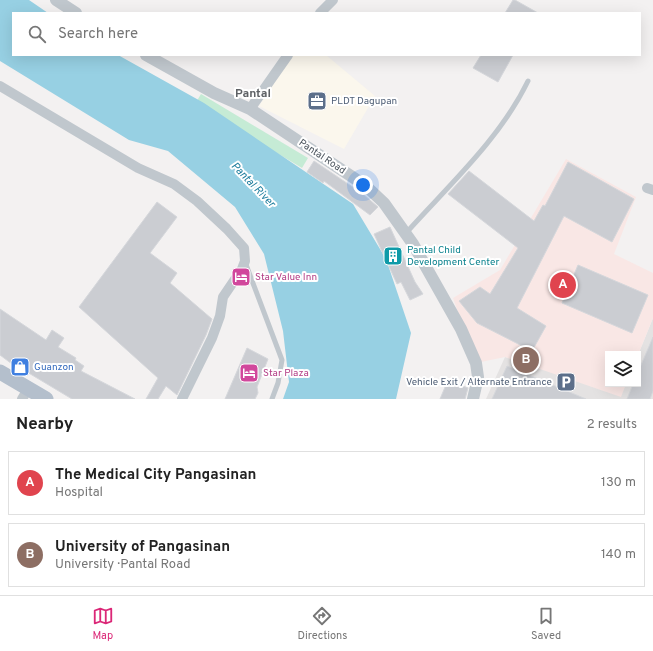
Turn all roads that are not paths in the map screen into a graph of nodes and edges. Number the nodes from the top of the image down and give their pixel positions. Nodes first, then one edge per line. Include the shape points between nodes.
1 (56, 0) edge
2 (333, 0) edge
3 (74, 12) edge
4 (321, 12) edge
5 (148, 56) edge
6 (287, 56) edge
7 (528, 81) dead end
8 (0, 86) edge
9 (250, 109) junction
10 (406, 234) junction
11 (245, 261) junction
12 (0, 372) edge
13 (25, 394) edge
14 (46, 399) edge
15 (182, 399) edge
16 (272, 399) edge
17 (473, 399) edge

1 - 3 street
2 - 4 street
5 - 9 street, Pantal Road via 214,93
6 - 9 street
7 - 10 lane via 517,105 482,151
8 - 11 street via 138,168 174,184 202,205 227,229 244,248
9 - 10 street, Pantal Road via 366,186 384,203
10 - 17 street, Pantal Road via 461,329 476,364 478,377
11 - 15 street via 223,297 220,316 212,338
11 - 16 lane via 282,360
12 - 13 main road
13 - 14 main road

